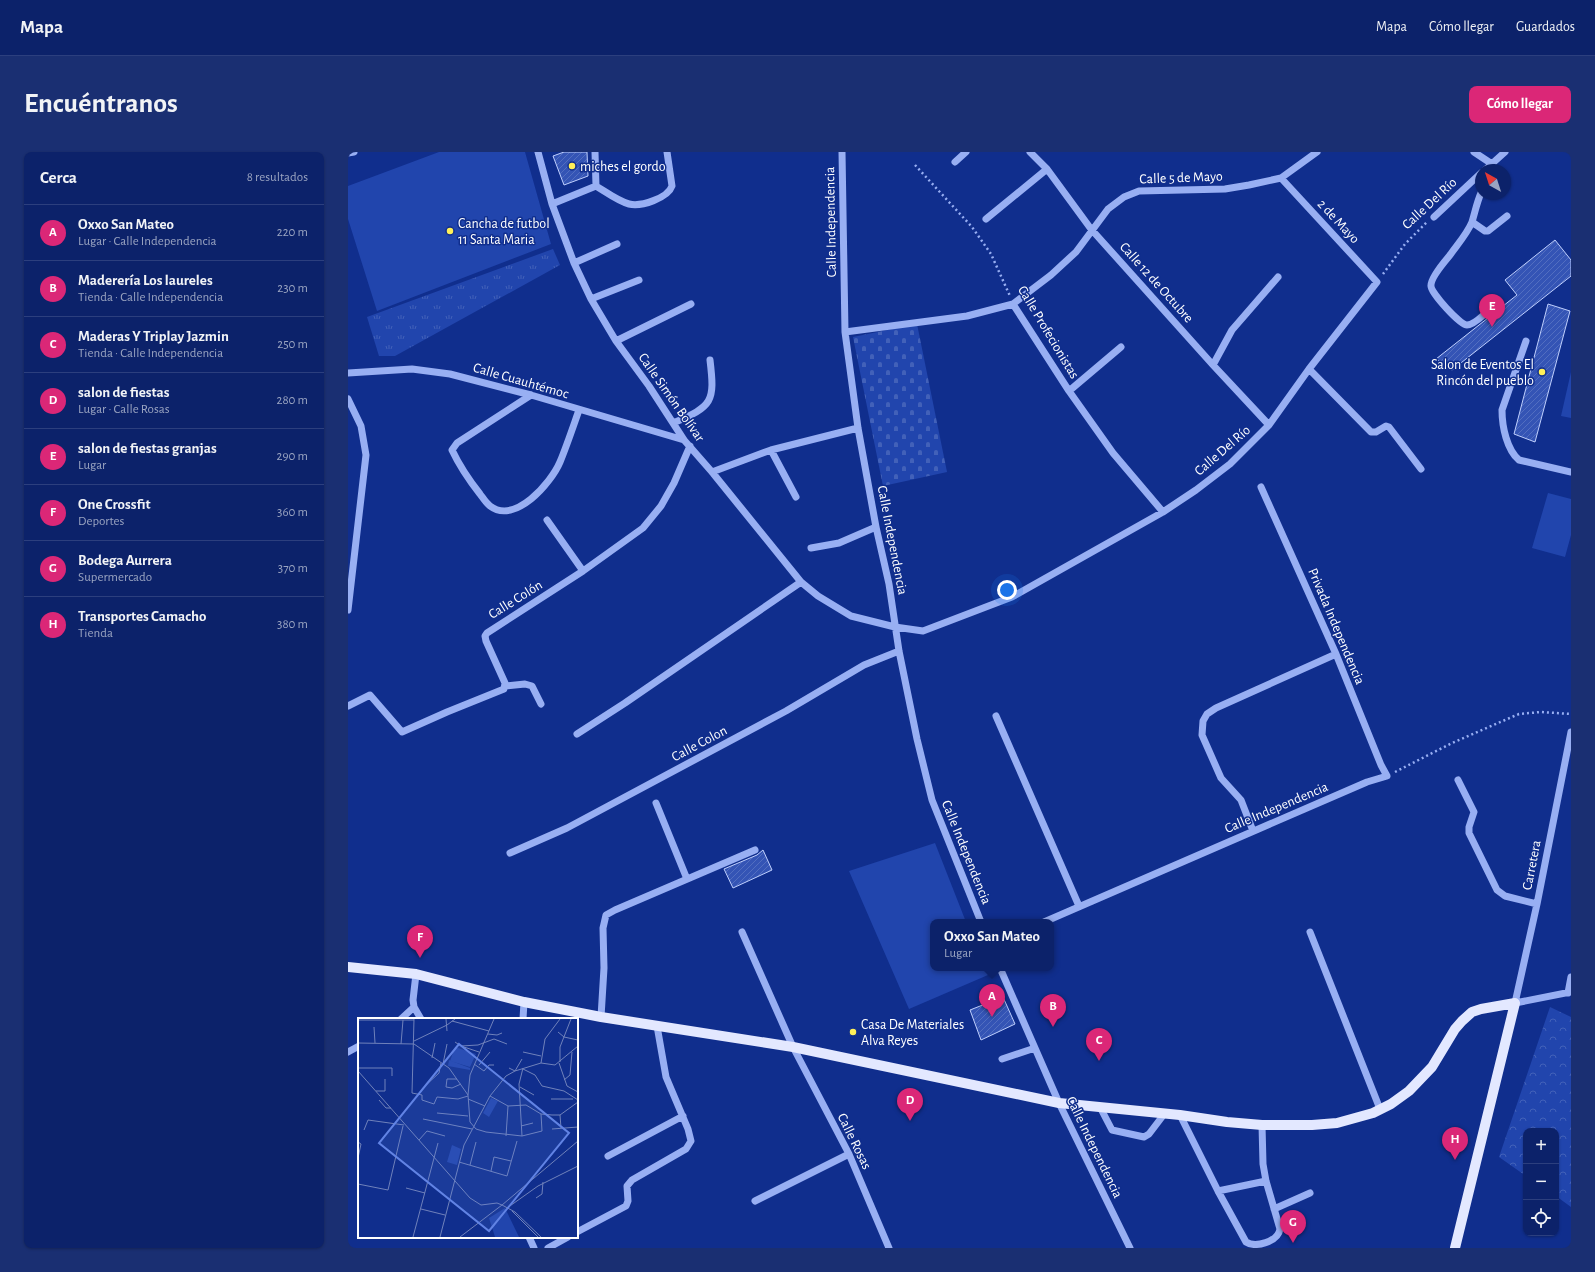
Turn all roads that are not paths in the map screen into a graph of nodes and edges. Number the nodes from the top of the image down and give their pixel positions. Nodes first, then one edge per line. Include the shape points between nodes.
1 (354, 152) edge
2 (538, 152) edge
3 (595, 152) edge
4 (667, 152) edge
5 (842, 152) edge
6 (966, 152) edge
7 (1030, 152) edge
8 (1317, 152) edge
9 (1474, 152) edge
10 (1504, 152) edge
11 (348, 153) edge
12 (955, 162) dead end
13 (1488, 164) edge
14 (1494, 164) edge
15 (1047, 169) junction
16 (1281, 178) junction
17 (1475, 179) edge
18 (596, 186) junction
19 (1478, 200) edge
20 (552, 204) junction
21 (1507, 216) dead end
22 (1434, 217) road end
23 (986, 219) dead end
24 (1472, 222) junction
25 (1091, 230) junction
26 (617, 244) dead end
27 (574, 263) junction
28 (1278, 278) dead end
29 (639, 280) dead end
30 (1377, 282) joint
31 (591, 299) junction
32 (691, 304) dead end
33 (1013, 304) junction
34 (1487, 312) dead end
35 (845, 332) junction
36 (1526, 340) dead end
37 (616, 341) junction
38 (1121, 347) dead end
39 (710, 360) dead end
40 (1213, 365) junction
41 (1309, 369) junction
42 (348, 373) edge
43 (1069, 391) junction
44 (531, 395) junction
45 (348, 399) edge
46 (579, 410) junction
47 (673, 423) junction
48 (1270, 425) junction
49 (858, 428) junction
50 (684, 440) junction
51 (690, 446) junction
52 (772, 450) junction
53 (1421, 469) dead end
54 (712, 472) junction
55 (1571, 472) edge
56 (1261, 487) dead end
57 (796, 496) dead end
58 (1163, 512) junction
59 (547, 520) dead end
60 (876, 527) junction
61 (811, 548) dead end
62 (583, 571) junction
63 (801, 582) junction
64 (348, 610) edge
65 (895, 627) junction
66 (898, 651) junction
67 (1336, 654) junction
68 (506, 686) junction
69 (542, 704) dead end
70 (348, 706) edge
71 (996, 716) dead end
72 (1571, 732) edge
73 (577, 734) dead end
74 (1387, 776) joint
75 (1458, 780) dead end
76 (656, 803) dead end
77 (1253, 831) junction
78 (755, 850) dead end
79 (510, 853) dead end
80 (686, 879) junction
81 (1537, 904) junction
82 (1079, 906) junction
83 (980, 919) edge
84 (1051, 919) edge
85 (742, 932) dead end
86 (1310, 932) dead end
87 (348, 967) edge
88 (1001, 971) edge
89 (416, 974) junction
90 (1571, 977) edge
91 (1569, 993) edge
92 (524, 1002) junction
93 (1515, 1004) junction
94 (414, 1007) junction
95 (576, 1016) edge
96 (601, 1017) junction
97 (402, 1018) edge
98 (420, 1018) edge
99 (523, 1018) edge
100 (656, 1026) junction
101 (358, 1047) edge
102 (793, 1047) junction
103 (1035, 1048) junction
104 (348, 1052) edge
105 (1002, 1059) dead end
106 (1059, 1103) junction
107 (1100, 1107) junction
108 (1380, 1109) junction
109 (1165, 1113) junction
110 (1180, 1114) junction
111 (683, 1116) junction
112 (1262, 1125) junction
113 (849, 1154) junction
114 (608, 1156) dead end
115 (1266, 1181) junction
116 (1218, 1191) junction
117 (1310, 1193) dead end
118 (755, 1201) dead end
119 (1274, 1209) junction
120 (578, 1231) edge
121 (529, 1238) edge
122 (566, 1238) edge
123 (1127, 1247) edge
124 (534, 1248) edge
125 (548, 1248) edge
126 (889, 1248) edge
127 (1455, 1248) edge

1 - 11 street
2 - 20 street, Calle Simón Bolívar
3 - 18 street
4 - 18 street via 672,186 661,198 634,205
5 - 35 street, Calle Independencia
6 - 12 street
7 - 15 street, Calle 12 de Octubre
8 - 16 street, Calle 5 de Mayo
9 - 13 street
10 - 14 street
15 - 23 street
15 - 25 street, Calle 12 de Octubre
16 - 25 street, Calle 5 de Mayo via 1225,189 1132,193 1108,209
16 - 30 street, 2 de Mayo
17 - 22 street, Calle Del Río
18 - 20 street
19 - 24 street
20 - 27 street, Calle Simón Bolívar
21 - 24 street via 1488,231
24 - 34 street via 1436,274 1431,286 1434,294 1460,322 1466,325 1472,324
25 - 33 street, Calle 5 de Mayo via 1076,252
25 - 40 street, Calle 12 de Octubre
26 - 27 street
27 - 31 street, Calle Simón Bolívar
28 - 40 street via 1232,330
29 - 31 street
30 - 41 street, Calle Del Río
31 - 37 street, Calle Simón Bolívar
32 - 37 street
33 - 35 street, Calle 5 de Mayo via 967,316
33 - 43 street, Calle Profecionistas
35 - 49 street, Calle Independencia
36 - 55 street via 1502,410 1502,422 1510,447 1513,455 1519,460
37 - 47 street, Calle Simón Bolívar
38 - 43 street
39 - 47 street via 713,385 708,403 699,411
40 - 48 street, Calle 12 de Octubre
41 - 48 street, Calle Del Río
41 - 53 street via 1371,432 1389,427
42 - 44 street, Calle Cuauhtémoc via 412,369 450,374
43 - 58 street, Calle Profecionistas via 1113,453
44 - 46 street, Calle Cuauhtémoc
44 - 46 street via 457,443 452,450 470,482 494,509 517,508 544,486 559,463
45 - 64 street via 361,426 366,455
46 - 50 street, Calle Cuauhtémoc
47 - 50 street, Calle Simón Bolívar
48 - 58 street, Calle Del Río via 1230,464
49 - 52 street
49 - 60 street, Calle Independencia
50 - 51 street, Calle Simón Bolívar
51 - 54 street, Calle Simón Bolívar
51 - 62 street, Calle Colón via 661,506 643,528
52 - 54 street
52 - 57 street
54 - 63 street, Calle Simón Bolívar
56 - 67 street, Privada Independencia
58 - 65 street, Calle Del Río via 1012,597 923,631
59 - 62 street
60 - 61 street via 839,543
60 - 65 street, Calle Independencia via 889,584
62 - 68 street, Calle Colón via 487,633 486,641
63 - 65 street, Calle Simón Bolívar via 818,596 851,616
63 - 73 street
65 - 66 street, Calle Independencia
66 - 79 street, Calle Colon via 864,665 786,711 567,828
66 - 83 street, Calle Independencia via 932,800
67 - 74 street, Privada Independencia
67 - 77 street via 1216,708 1207,714 1203,721 1202,735 1221,778 1241,800
68 - 69 street via 532,686
68 - 70 street via 402,732 370,695
71 - 82 street
72 - 81 street, Carretera
74 - 77 street, Calle Independencia via 1367,782
75 - 81 street via 1474,812 1469,834 1498,890 1505,896
76 - 80 street
77 - 82 street, Calle Independencia
78 - 80 street
80 - 96 street via 606,915 603,928
81 - 93 street, Carretera
82 - 84 street, Calle Independencia
85 - 102 street, Calle Rosas
86 - 108 street
87 - 89 main road
88 - 103 street, Calle Independencia
89 - 92 main road
89 - 94 street
90 - 91 street
91 - 93 street
92 - 95 main road
92 - 99 street
93 - 108 main road via 1472,1012 1455,1029 1432,1067 1409,1091
93 - 127 main road
94 - 97 street
94 - 98 street
95 - 96 main road
96 - 100 main road
100 - 102 main road
100 - 111 street via 666,1077
101 - 104 street
102 - 106 main road
102 - 113 street, Calle Rosas
103 - 105 street
103 - 106 street, Calle Independencia
106 - 107 main road
106 - 123 street, Calle Independencia
107 - 109 main road
107 - 109 street via 1112,1130 1144,1137
108 - 112 main road via 1337,1123
109 - 110 main road
110 - 112 main road
110 - 116 street
111 - 114 street
111 - 120 street via 691,1141 686,1149 632,1180 627,1186 626,1206
112 - 115 street
113 - 118 street
113 - 126 street, Calle Rosas
115 - 116 street
115 - 119 street
116 - 119 street via 1250,1246 1267,1244 1278,1235 1280,1229
117 - 119 street
121 - 124 street
122 - 125 street

